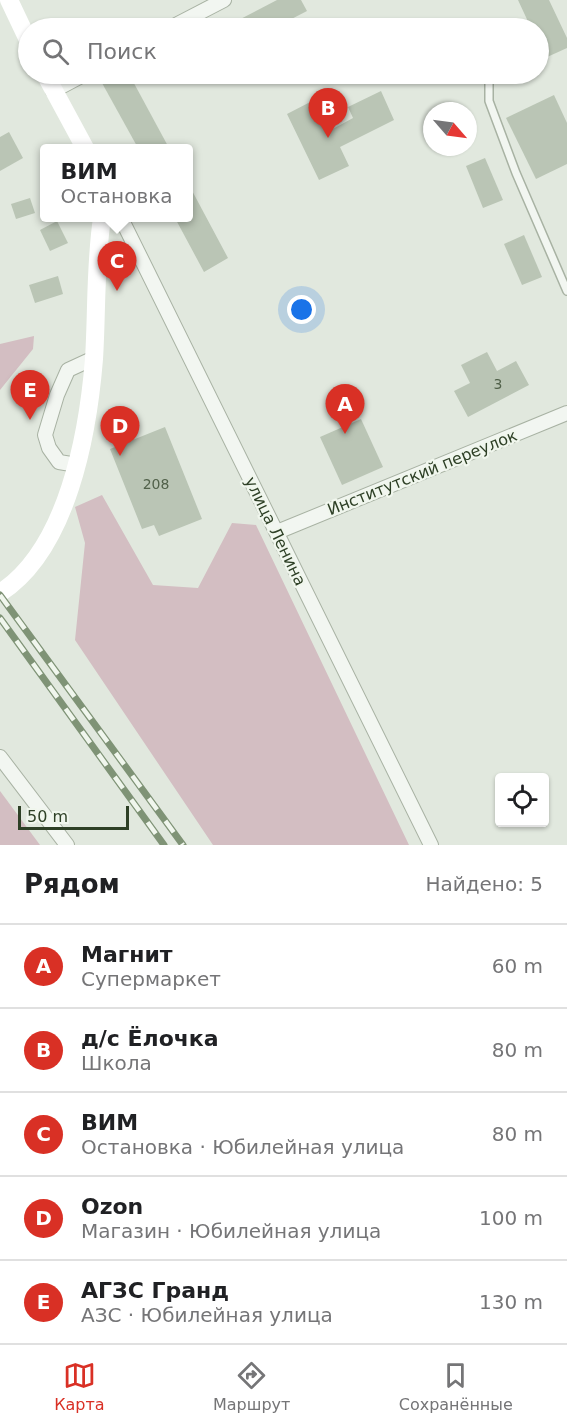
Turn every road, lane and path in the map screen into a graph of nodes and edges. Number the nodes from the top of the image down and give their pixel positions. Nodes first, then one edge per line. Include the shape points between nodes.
1 (9, 0) edge
2 (224, 0) edge
3 (189, 18) edge
4 (18, 19) edge
5 (50, 84) edge
6 (66, 84) edge
7 (489, 84) edge
8 (53, 91) junction
9 (83, 144) edge
10 (101, 222) edge
11 (123, 222) edge
12 (567, 291) edge
13 (94, 358) junction
14 (567, 413) edge
15 (77, 465) junction
16 (277, 532) junction
17 (0, 592) edge
18 (0, 757) edge
19 (67, 845) edge
20 (431, 845) edge

1 - 4 main road
2 - 3 street
5 - 8 main road
6 - 8 street
7 - 12 lane via 489,101 516,173
8 - 9 main road
10 - 13 main road via 96,260
11 - 16 street, улица Ленина
13 - 15 main road
13 - 15 street via 68,370 45,435 59,462
14 - 16 street, Институтский переулок
15 - 17 main road via 57,522 38,554 24,573
16 - 20 street, улица Ленина
18 - 19 street

